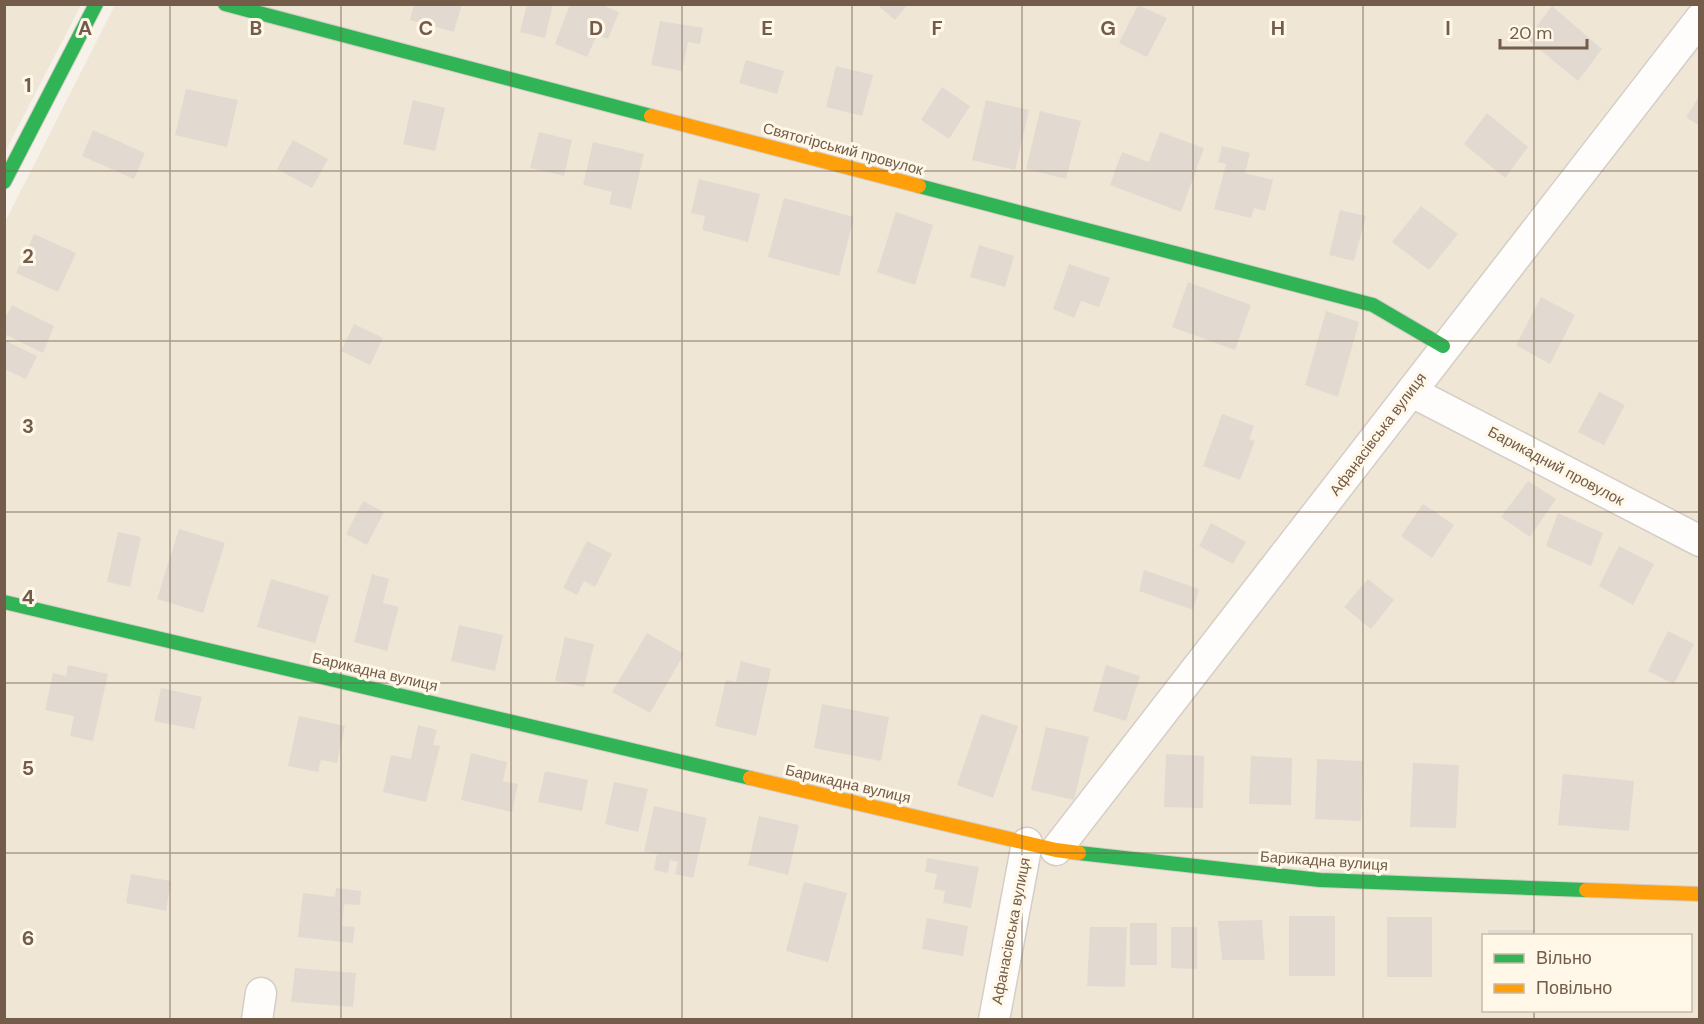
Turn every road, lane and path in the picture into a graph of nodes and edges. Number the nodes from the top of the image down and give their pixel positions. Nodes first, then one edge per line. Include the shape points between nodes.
1 (96, 4) edge
2 (225, 4) edge
3 (1698, 25) edge
4 (4, 182) edge
5 (1443, 346) junction
6 (1412, 392) junction
7 (1700, 541) edge
8 (4, 602) edge
9 (1027, 843) junction
10 (1056, 850) junction
11 (1700, 894) edge
12 (994, 1020) edge

1 - 4 street
2 - 5 street, Святогірський провулок via 1373,305
3 - 5 street, Афанасівська вулиця
5 - 6 street, Афанасівська вулиця
6 - 7 street, Барикадний провулок
6 - 10 street, Афанасівська вулиця
8 - 9 street, Барикадна вулиця
9 - 10 street, Барикадна вулиця
9 - 12 street, Афанасівська вулиця
10 - 11 street, Барикадна вулиця via 1320,880

